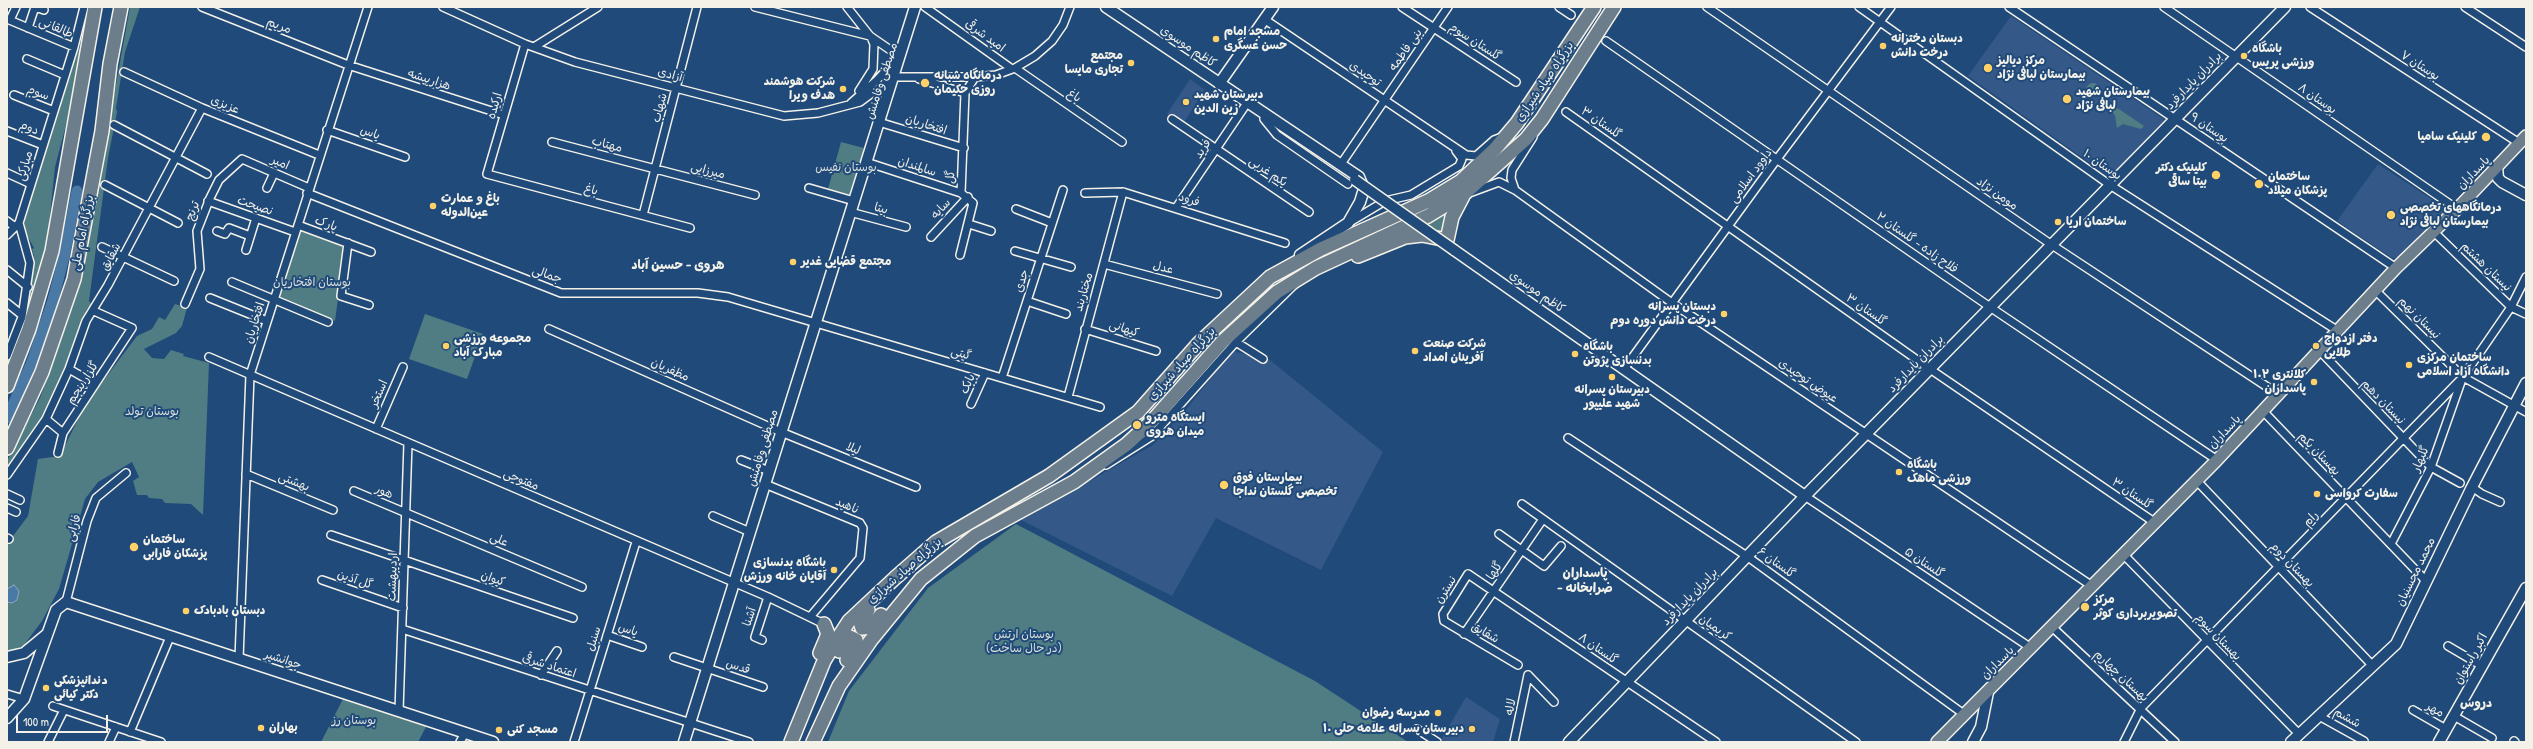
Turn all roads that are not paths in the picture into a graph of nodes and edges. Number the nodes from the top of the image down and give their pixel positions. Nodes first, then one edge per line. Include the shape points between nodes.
1 (16, 7) edge
2 (35, 7) edge
3 (122, 7) edge
4 (202, 7) edge
5 (368, 7) edge
6 (443, 7) edge
7 (598, 7) edge
8 (697, 7) edge
9 (755, 7) edge
10 (847, 7) edge
11 (916, 7) edge
12 (925, 7) edge
13 (1070, 7) edge
14 (1106, 7) edge
15 (1273, 7) edge
16 (1402, 7) edge
17 (1448, 7) edge
18 (1559, 7) edge
19 (1594, 7) edge
20 (1614, 7) edge
21 (1707, 7) edge
22 (1859, 7) edge
23 (1891, 7) edge
24 (2009, 7) edge
25 (2164, 7) edge
26 (2285, 7) edge
27 (2310, 7) edge
28 (2465, 7) edge
29 (85, 8) edge
30 (455, 9) edge
31 (44, 10) dead end
32 (1571, 15) dead end
33 (32, 16) junction
34 (40, 19) dead end
35 (8, 20) edge
36 (1264, 20) junction
37 (1880, 22) junction
38 (28, 28) junction
39 (1434, 28) junction
40 (870, 36) junction
41 (1606, 41) dead end
42 (525, 44) junction
43 (534, 47) junction
44 (2526, 47) edge
45 (74, 48) junction
46 (899, 56) junction
47 (2236, 56) junction
48 (27, 59) dead end
49 (348, 66) junction
50 (1013, 69) junction
51 (124, 72) dead end
52 (65, 75) junction
53 (895, 77) junction
54 (913, 77) junction
55 (975, 78) junction
56 (1516, 82) dead end
57 (1219, 84) junction
58 (884, 86) junction
59 (677, 88) junction
60 (1828, 91) junction
61 (965, 93) junction
62 (14, 95) dead end
63 (885, 100) junction
64 (1384, 100) junction
65 (848, 106) junction
66 (1251, 106) junction
67 (202, 108) junction
68 (54, 111) junction
69 (1566, 112) dead end
70 (504, 115) junction
71 (2176, 118) junction
72 (1172, 119) dead end
73 (1542, 119) junction
74 (882, 123) junction
75 (114, 125) dead end
76 (327, 130) junction
77 (7, 131) edge
78 (1506, 135) junction
79 (2522, 140) edge
80 (552, 142) dead end
81 (1122, 142) dead end
82 (43, 145) junction
83 (964, 148) junction
84 (1453, 148) junction
85 (1216, 149) junction
86 (319, 155) junction
87 (405, 157) dead end
88 (176, 158) junction
89 (242, 159) joint
90 (1776, 159) junction
91 (866, 162) junction
92 (1340, 164) junction
93 (2497, 167) junction
94 (655, 169) junction
95 (7, 173) edge
96 (274, 173) junction
97 (207, 174) dead end
98 (487, 174) joint
99 (1354, 180) junction
100 (31, 184) junction
101 (105, 184) dead end
102 (2110, 185) junction
103 (267, 188) dead end
104 (809, 188) dead end
105 (308, 190) junction
106 (1063, 190) dead end
107 (1515, 190) junction
108 (1123, 192) junction
109 (1085, 193) dead end
110 (1464, 194) junction
111 (755, 195) dead end
112 (964, 195) junction
113 (2526, 196) edge
114 (208, 201) junction
115 (854, 201) junction
116 (149, 208) junction
117 (1176, 208) junction
118 (1016, 209) dead end
119 (2457, 209) junction
120 (850, 212) junction
121 (1309, 212) dead end
122 (643, 215) junction
123 (256, 218) junction
124 (7, 222) edge
125 (178, 223) dead end
126 (1052, 223) junction
127 (1348, 223) junction
128 (969, 224) junction
129 (17, 225) junction
130 (1728, 226) junction
131 (906, 227) dead end
132 (296, 228) junction
133 (690, 228) dead end
134 (217, 231) dead end
135 (991, 231) dead end
136 (2434, 232) junction
137 (7, 235) edge
138 (250, 236) junction
139 (930, 237) dead end
140 (348, 243) junction
141 (1285, 243) dead end
142 (2052, 245) junction
143 (102, 246) dead end
144 (246, 250) dead end
145 (1015, 251) dead end
146 (371, 252) dead end
147 (960, 255) dead end
148 (123, 256) junction
149 (1041, 258) junction
150 (1104, 264) junction
151 (1071, 267) dead end
152 (1316, 268) junction
153 (2396, 268) junction
154 (7, 270) edge
155 (1270, 277) junction
156 (2526, 277) edge
157 (1299, 278) junction
158 (174, 281) dead end
159 (232, 282) dead end
160 (28, 287) junction
161 (2376, 291) junction
162 (1217, 294) dead end
163 (210, 298) dead end
164 (274, 299) junction
165 (1027, 301) junction
166 (7, 303) edge
167 (185, 304) dead end
168 (369, 304) dead end
169 (1672, 304) junction
170 (1990, 307) junction
171 (2511, 307) junction
172 (94, 310) junction
173 (1066, 314) dead end
174 (2526, 314) edge
175 (22, 315) junction
176 (267, 321) junction
177 (328, 322) dead end
178 (816, 322) junction
179 (550, 329) dead end
180 (1085, 329) junction
181 (2338, 331) junction
182 (1236, 342) junction
183 (1156, 351) dead end
184 (2320, 351) junction
185 (7, 356) edge
186 (209, 357) dead end
187 (1263, 359) dead end
188 (403, 367) dead end
189 (70, 369) junction
190 (1624, 369) junction
191 (1930, 369) junction
192 (985, 372) junction
193 (250, 375) junction
194 (2463, 377) junction
195 (1002, 378) junction
196 (2526, 383) edge
197 (95, 384) junction
198 (7, 386) edge
199 (2278, 394) junction
200 (1068, 397) junction
201 (971, 404) dead end
202 (2514, 406) junction
203 (1100, 407) dead end
204 (2263, 411) junction
205 (2526, 412) edge
206 (46, 419) junction
207 (376, 429) junction
208 (781, 432) junction
209 (1867, 433) junction
210 (63, 434) junction
211 (1568, 438) dead end
212 (2404, 439) junction
213 (408, 443) junction
214 (7, 448) edge
215 (58, 453) dead end
216 (741, 460) dead end
217 (2217, 460) junction
218 (2431, 467) junction
219 (769, 471) junction
220 (126, 473) dead end
221 (7, 474) edge
222 (246, 474) junction
223 (2196, 480) junction
224 (1074, 482) junction
225 (2460, 483) dead end
226 (765, 484) junction
227 (916, 487) dead end
228 (2472, 487) junction
229 (354, 491) dead end
230 (7, 494) edge
231 (1805, 496) junction
232 (2346, 498) junction
233 (20, 500) dead end
234 (2500, 502) dead end
235 (1522, 504) dead end
236 (7, 508) edge
237 (334, 510) dead end
238 (16, 512) dead end
239 (406, 513) junction
240 (713, 516) dead end
241 (1543, 519) junction
242 (2154, 522) junction
243 (750, 532) junction
244 (1499, 534) dead end
245 (332, 535) dead end
246 (636, 542) junction
247 (2391, 544) junction
248 (1561, 546) dead end
249 (1522, 550) junction
250 (2123, 554) junction
251 (1748, 556) junction
252 (405, 562) junction
253 (2279, 567) junction
254 (1468, 574) joint
255 (895, 578) junction
256 (921, 579) junction
257 (322, 580) dead end
258 (2426, 581) junction
259 (734, 584) junction
260 (2092, 586) junction
261 (582, 587) dead end
262 (2526, 588) edge
263 (1495, 592) junction
264 (768, 597) junction
265 (66, 602) junction
266 (403, 608) junction
267 (810, 617) junction
268 (574, 618) dead end
269 (1443, 618) joint
270 (1685, 621) junction
271 (824, 624) joint
272 (2052, 627) junction
273 (402, 629) junction
274 (47, 634) junction
275 (1464, 634) junction
276 (607, 635) junction
277 (170, 637) junction
278 (762, 640) dead end
279 (2207, 641) junction
280 (2448, 646) dead end
281 (642, 647) dead end
282 (2031, 648) junction
283 (557, 652) dead end
284 (24, 653) junction
285 (7, 657) edge
286 (674, 657) dead end
287 (239, 659) junction
288 (39, 660) junction
289 (1518, 665) dead end
290 (2372, 666) junction
291 (2482, 666) junction
292 (707, 668) junction
293 (541, 675) junction
294 (1626, 682) junction
295 (839, 686) junction
296 (763, 687) dead end
297 (813, 688) junction
298 (590, 690) junction
299 (1988, 692) junction
300 (7, 694) edge
301 (24, 700) junction
302 (1554, 702) dead end
303 (53, 706) dead end
304 (2141, 708) junction
305 (64, 710) junction
306 (2413, 710) dead end
307 (399, 711) junction
308 (1965, 715) junction
309 (2318, 716) junction
310 (2454, 716) junction
311 (7, 718) edge
312 (690, 723) junction
313 (116, 727) junction
314 (1417, 729) dead end
315 (2446, 729) junction
316 (130, 732) junction
317 (465, 733) junction
318 (2299, 734) junction
319 (2492, 738) dead end
320 (2364, 741) dead end
321 (48, 742) edge
322 (109, 742) edge
323 (160, 742) edge
324 (460, 742) edge
325 (493, 742) edge
326 (574, 742) edge
327 (684, 742) edge
328 (749, 742) edge
329 (784, 742) edge
330 (791, 742) edge
331 (813, 742) edge
332 (1437, 742) edge
333 (1514, 742) edge
334 (1569, 742) edge
335 (1716, 742) edge
336 (1856, 742) edge
337 (1937, 742) edge
338 (1973, 742) edge
339 (2124, 742) edge
340 (2175, 742) edge
341 (2291, 742) edge
342 (2439, 742) edge

1 - 35 street
2 - 31 street
2 - 33 street
3 - 214 highway, بزرگراه امام علی via 74,278 42,372
4 - 49 street, مریم
5 - 49 street, افتخاریان
6 - 30 street, آزادی
7 - 43 street
8 - 59 street, شهاب
9 - 40 street
10 - 40 street
11 - 46 main road, مصطفی وفامنش
11 - 53 main road, مصطفی وفامنش via 915,21
12 - 50 street, امید شرقی
13 - 50 street via 1063,25 1052,41
14 - 57 main road, کاظم موسوی
15 - 36 main road
16 - 39 street, گلستان سوم
17 - 39 street, بنی فاطمه
18 - 32 street
19 - 78 highway, بزرگراه صیاد شیرازی via 1527,111
20 - 73 highway, بزرگراه صیاد شیرازی
21 - 60 street, مومن نژاد
22 - 37 street, بوستان ۱۰
23 - 37 street, داوود اسلامی
24 - 71 street, بوستان ۹
25 - 47 street, بوستان ۸
26 - 47 main road, برادران پایدارفرد
27 - 79 street, بوستان ۷
28 - 44 street
29 - 45 street, مبارکی
29 - 198 highway via 52,252 29,329
30 - 42 street, آزادی
33 - 34 street
33 - 38 street
35 - 38 street, طالقانی
36 - 57 main road
36 - 64 street, توحیدی
37 - 60 street, داوود اسلامی
37 - 102 street, بوستان ۱۰
38 - 45 street, طالقانی
39 - 56 street, گلستان سوم
39 - 64 street, بنی فاطمه
40 - 46 street
40 - 65 street via 874,51 873,69
41 - 90 street, فلاح زاده - گلستان ۲
42 - 43 street, آزادی
42 - 70 street, ارکیده
43 - 59 street, آزادی via 575,62
45 - 52 street, مبارکی
46 - 53 main road, مصطفی وفامنش
46 - 65 street
47 - 71 main road, برادران پایدارفرد
47 - 119 street, بوستان ۸
48 - 52 street
49 - 70 street, هزارپیشه
49 - 76 street, افتخاریان
50 - 55 street
50 - 81 street, باغ
51 - 67 street, عزیزی
52 - 68 street, مبارکی
53 - 54 street
53 - 58 street, آزادی
53 - 63 main road, مصطفی وفامنش
53 - 74 main road, مصطفی وفامنش
54 - 55 street
54 - 61 street
55 - 61 street
57 - 66 main road, کاظم موسوی
58 - 63 street
58 - 65 street, آزادی
59 - 65 street, آزادی via 784,116 806,115
59 - 94 street, شهاب
60 - 90 street, داوود اسلامی
60 - 142 street, مومن نژاد
61 - 83 street, گل
62 - 68 street, سوم
63 - 91 main road, مصطفی وفامنش
64 - 84 street, توحیدی
64 - 92 street, بنی فاطمه
66 - 85 street, فرید
66 - 92 main road, کاظم موسوی via 1268,114
66 - 99 main road, کاظم موسوی via 1264,119
67 - 86 street, عزیزی
67 - 88 street, شقایق
68 - 82 street, مبارکی
69 - 130 street, گلستان ۳
70 - 98 street, ارکیده
71 - 102 main road, برادران پایدارفرد
71 - 153 street, بوستان ۹
72 - 85 street, یکم غربی
73 - 107 street via 1530,144 1512,170 1511,178
73 - 110 highway, بزرگراه صیاد شیرازی via 1526,139
74 - 83 street, افتخاریان
74 - 91 main road, مصطفی وفامنش
75 - 88 street
76 - 86 street, افتخاریان
76 - 87 street, یاس
77 - 82 street, دوم
78 - 84 street, توحیدی via 1494,140 1473,156
78 - 155 highway, بزرگراه صیاد شیرازی via 1474,170 1445,191 1321,249
79 - 93 main road, پاسداران
80 - 94 street, مهتاب
82 - 100 street, مبارکی
83 - 112 street, گل
84 - 127 street via 1462,159 1459,166 1411,195 1385,201
85 - 117 street, فرید
85 - 121 street, یکم غربی
86 - 105 street, افتخاریان
88 - 97 street
88 - 116 street, شقایق
89 - 96 street, امیر
89 - 114 street, ترنج via 219,180
90 - 130 street, داوود اسلامی
90 - 170 street, فلاح زاده - گلستان ۲
91 - 112 street, سالمندان
91 - 115 main road, مصطفی وفامنش
92 - 99 main road, کاظم موسوی
93 - 113 main road via 2498,178 2502,182
93 - 119 main road, پاسداران
94 - 111 street, میرزایی
94 - 122 street, شهاب
95 - 100 street
96 - 103 street
96 - 105 street, امیر
98 - 122 street, باغ
99 - 127 main road via 1364,189
99 - 190 main road, کاظم موسوی, bridge
100 - 129 street, مبارکی
101 - 116 street
102 - 142 main road, برادران پایدارفرد
102 - 181 street, بوستان ۱۰
104 - 115 street
105 - 132 street, افتخاریان
105 - 178 street, جمالی via 561,293 698,293 728,297
106 - 126 street, جدی
107 - 110 street, عیوض توحیدی via 1495,183
107 - 169 street, عیوض توحیدی
108 - 109 street, فرود
108 - 117 street, فرود
108 - 150 street, مختاربند
110 - 152 highway, بزرگراه صیاد شیرازی via 1428,216
110 - 152 highway via 1452,217 1447,240 1422,235 1405,237 1357,257
112 - 128 street, گل via 973,204
112 - 139 street, سایه
114 - 123 street, نصیحت
114 - 167 street, ترنج via 197,231 200,269
115 - 120 main road, مصطفی وفامنش
116 - 125 street
116 - 148 street, شقایق
117 - 141 street, فرود
118 - 126 street
119 - 136 main road, پاسداران
120 - 131 street, بیتا
120 - 178 main road, مصطفی وفامنش
122 - 133 street, باغ
123 - 132 street, نصیحت
123 - 138 street
124 - 129 street
126 - 149 street, جدی
127 - 155 main road
128 - 135 street
128 - 147 street, گل
129 - 137 street
129 - 160 street via 29,255
130 - 169 street, داوود اسلامی
130 - 191 street, گلستان ۳
132 - 140 street, پارک
132 - 164 street, افتخاریان
134 - 138 street via 225,234 229,228
136 - 153 main road, پاسداران
136 - 171 street, نیستان هشتم
138 - 144 street
140 - 146 street, پارک
140 - 168 street, پارک via 341,296
142 - 170 main road, برادران پایدارفرد
142 - 199 street, مومن نژاد
143 - 148 street
145 - 149 street
148 - 158 street
148 - 172 street, شقایق
149 - 151 street
149 - 165 street, جدی
150 - 162 street, عدل
150 - 180 street, مختاربند
152 - 157 highway, بزرگراه صیاد شیرازی
153 - 161 main road, پاسداران
154 - 160 street
155 - 255 highway, بزرگراه صیاد شیرازی via 1199,344 1138,412 1049,476 936,542
156 - 171 street, رام
157 - 182 street via 1290,291
157 - 224 highway, بزرگراه صیاد شیرازی via 1277,292 1223,341 1153,420 1127,444
159 - 164 street
160 - 175 street
161 - 181 main road, پاسداران
161 - 194 street, نیستان نهم
163 - 176 street
164 - 176 street, افتخاریان
164 - 177 street
165 - 173 street
165 - 195 street, جدی
166 - 175 street
169 - 190 street, داوود اسلامی
169 - 209 street, عیوض توحیدی
170 - 191 main road, برادران پایدارفرد
170 - 217 street, فلاح زاده - گلستان ۲
171 - 174 street, نیستان هشتم
171 - 194 street, رام
172 - 189 street, شقایق via 81,332
172 - 197 street, گلزار پنجم via 132,328
175 - 185 street
176 - 193 street, افتخاریان
178 - 192 street, گیتی
178 - 208 main road, مصطفی وفامنش
179 - 208 street, مظفریان
180 - 183 street, کیهانی
180 - 200 street, مختاربند
181 - 184 main road, پاسداران
182 - 187 street
182 - 224 street via 1152,436 1122,457
184 - 199 main road, پاسداران
184 - 212 street, نیستان دهم
186 - 193 street, مفتوحی
188 - 207 street, استخر
189 - 197 street
189 - 206 street, شقایق
190 - 231 main road, کاظم موسوی
191 - 209 main road, برادران پایدارفرد
191 - 242 street, گلستان ۳
192 - 195 street, گیتی
192 - 201 street, بابک
193 - 207 street, مفتوحی
193 - 222 street, افتخاریان
194 - 202 street, نیستان نهم
194 - 212 street, رام
194 - 218 street, گلبهار
195 - 200 street, گیتی
196 - 202 main road, محمد محسنیان
197 - 210 street, گلزار پنجم
199 - 204 main road, پاسداران
200 - 203 street, گیتی
202 - 205 street, نیستان نهم
202 - 228 main road, محمد محسنیان
204 - 217 main road, پاسداران
204 - 232 street, بهستان یکم
206 - 210 street
206 - 221 street, شقایق
207 - 213 street, مفتوحی
208 - 219 main road, مصطفی وفامنش
208 - 227 street, لیلا
209 - 231 main road, برادران پایدارفرد
209 - 260 street, عیوض توحیدی
210 - 215 street, گلزار پنجم
211 - 251 street, گلستان ۶
212 - 218 street, نیستان دهم
212 - 232 street, رام
213 - 239 street, اردیبهشت
213 - 246 street, مفتوحی
216 - 219 street
217 - 223 main road, پاسداران
218 - 225 street, نیستان دهم
218 - 247 street, گلبهار
219 - 226 main road, مصطفی وفامنش
220 - 265 street, فارابی via 96,498 87,521
222 - 237 street, بهشتی
222 - 287 street, افتخاریان
223 - 242 main road, پاسداران
223 - 253 street, بهستان دوم
224 - 256 highway, بزرگراه صیاد شیرازی via 975,536
226 - 243 main road, مصطفی وفامنش
226 - 267 street, ناهید via 860,523 863,528 860,558
228 - 234 street
228 - 258 main road, محمد محسنیان
229 - 239 street, هور
230 - 233 street
231 - 251 main road, برادران پایدارفرد
231 - 282 street, گلستان ۵
232 - 247 street, بهستان یکم
232 - 253 street, رام
235 - 241 street, کریمیان
236 - 238 street
239 - 252 street, اردیبهشت
239 - 261 street, علی
240 - 243 street
241 - 249 street, گلها
241 - 270 street, کریمیان
242 - 250 main road, پاسداران
243 - 259 main road, مصطفی وفامنش
244 - 249 street
245 - 252 street, کیوان
246 - 259 street, مفتوحی
246 - 276 street, سنبل
247 - 258 street, بهستان یکم
248 - 249 street via 1546,566
249 - 263 street, گلها
250 - 260 main road, پاسداران
250 - 279 street, بهستان سوم
251 - 270 main road, برادران پایدارفرد
251 - 308 street, گلستان ۶
252 - 266 street, اردیبهشت
252 - 268 street, کیوان
253 - 279 street, رام
253 - 290 street, بهستان دوم
254 - 263 street, گلستان ۸
254 - 269 street, نسترن
255 - 256 highway via 862,618 862,628 871,627 900,593
255 - 297 highway, بزرگراه صیاد شیرازی via 849,621 824,662
256 - 295 highway, بزرگراه صیاد شیرازی via 871,640
257 - 266 street, گل آذین
258 - 290 main road, محمد محسنیان via 2396,644
259 - 264 street, مفتوحی
259 - 292 main road, مصطفی وفامنش
260 - 272 main road, پاسداران
262 - 291 main road, اکبر راستوان
263 - 275 street, گلها
263 - 294 street, گلستان ۸
264 - 267 street, مفتوحی
264 - 278 street, آشنا via 755,637
265 - 274 main road via 56,610
265 - 277 main road, جوانشیر
266 - 273 street, اردیبهشت
267 - 271 street, مفتوحی
269 - 275 street, شقایق
270 - 294 main road, برادران پایدارفرد
270 - 336 street, کریمیان
271 - 329 highway via 828,631 827,638
272 - 282 main road, پاسداران
272 - 304 street, بهستان چهارم
273 - 293 street, اعتماد شرقی
273 - 307 street, اردیبهشت
274 - 284 main road
274 - 288 main road
275 - 289 street, شقایق
276 - 281 street, یاس
276 - 298 street, سنبل
277 - 287 main road, جوانشیر
277 - 316 street
279 - 304 street, رام
279 - 318 street, بهستان سوم
280 - 291 street
282 - 299 main road, پاسداران
283 - 293 street
284 - 285 main road
284 - 288 main road via 38,656
286 - 292 street
287 - 307 main road, جوانشیر
288 - 301 main road
290 - 309 main road, محمد محسنیان
291 - 310 main road, اکبر راستوان
292 - 296 street, قدس
292 - 312 main road, مصطفی وفامنش
293 - 298 street, اعتماد شرقی
294 - 334 main road, برادران پایدارفرد
294 - 335 street, گلستان ۸
295 - 297 highway via 843,667 857,644 853,638 845,640
295 - 331 highway, بزرگراه صیاد شیرازی
297 - 330 highway, بزرگراه صیاد شیرازی
298 - 312 street, اعتماد شرقی
298 - 326 street, سنبل
299 - 308 main road, پاسداران
299 - 338 main road via 1981,727
300 - 301 street
301 - 311 main road
302 - 333 street, لاله via 1528,675
303 - 305 street
304 - 339 street, رام
304 - 340 street, بهستان چهارم
305 - 313 street
305 - 321 street
306 - 315 street, مهر
307 - 317 main road, جوانشیر
308 - 337 main road, پاسداران
309 - 318 main road, محمد محسنیان
309 - 320 street, ششم
310 - 315 main road, اکبر راستوان
310 - 319 street
312 - 327 main road, مصطفی وفامنش
312 - 328 street, اعتماد شرقی
313 - 316 street
313 - 322 street
314 - 332 street
315 - 342 main road, اکبر راستوان
316 - 323 street
317 - 324 street
317 - 325 main road, جوانشیر
318 - 341 main road, محمد محسنیان

